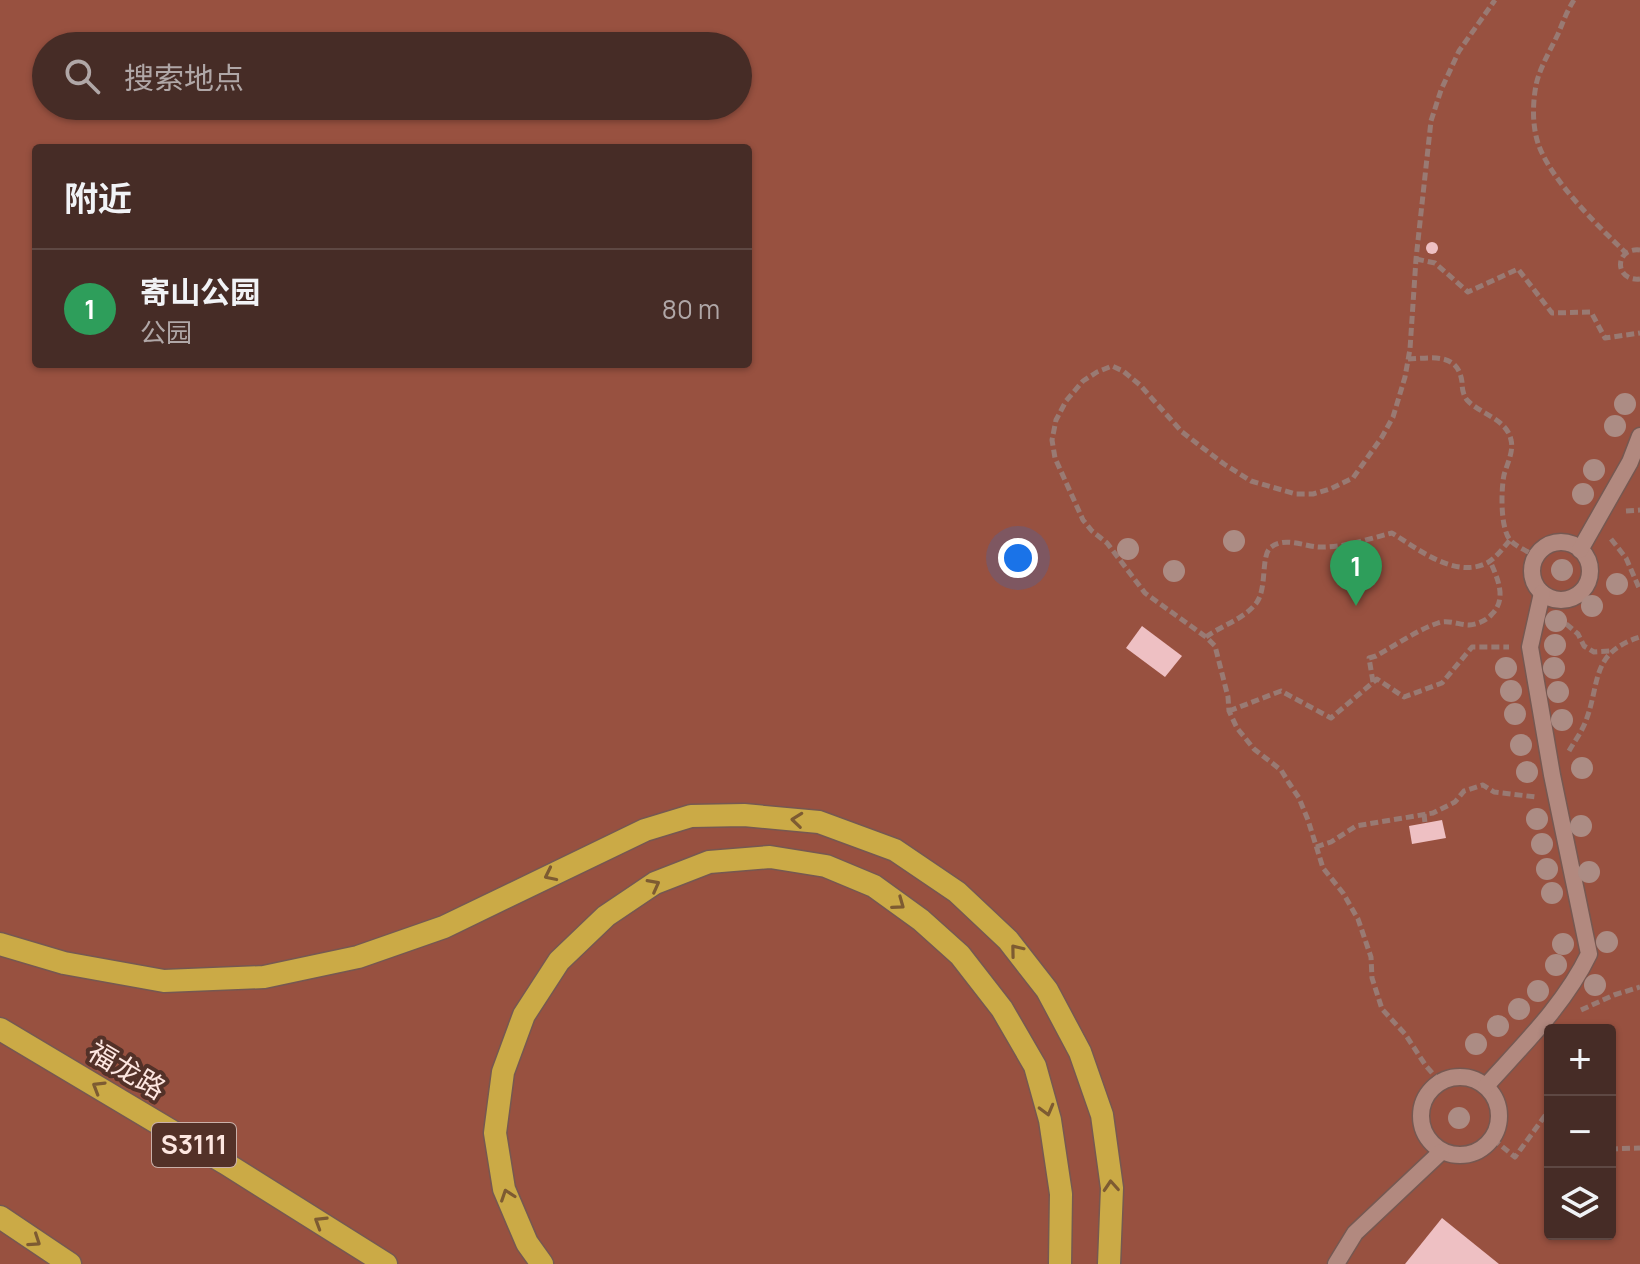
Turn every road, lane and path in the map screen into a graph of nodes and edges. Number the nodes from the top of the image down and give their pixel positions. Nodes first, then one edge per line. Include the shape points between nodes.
1 (1495, 0) edge
2 (1574, 0) edge
3 (1640, 250) edge
4 (1626, 253) junction
5 (1416, 259) junction
6 (1640, 279) edge
7 (1640, 333) edge
8 (1408, 359) junction
9 (1640, 436) edge
10 (1597, 522) junction
11 (1510, 540) junction
12 (1580, 550) junction
13 (1537, 557) junction
14 (1490, 561) junction
15 (1640, 590) edge
16 (1541, 598) junction
17 (1206, 637) junction
18 (1640, 637) edge
19 (1530, 647) junction
20 (1612, 651) junction
21 (1373, 683) junction
22 (1229, 711) junction
23 (1552, 775) junction
24 (1557, 796) junction
25 (1424, 814) junction
26 (1425, 823) dead end
27 (1316, 847) junction
28 (0, 944) edge
29 (1640, 987) edge
30 (1556, 1007) junction
31 (0, 1029) edge
32 (1440, 1082) junction
33 (1486, 1086) junction
34 (1544, 1117) edge
35 (1493, 1139) junction
36 (1640, 1148) edge
37 (1616, 1149) edge
38 (1441, 1152) junction
39 (0, 1217) edge
40 (70, 1264) edge
41 (386, 1264) edge
42 (542, 1264) edge
43 (1060, 1264) edge
44 (1109, 1264) edge
45 (1336, 1264) edge

1 - 5 path via 1459,51 1431,121
2 - 4 path via 1536,84 1535,127 1552,171
3 - 4 path
4 - 6 path via 1621,260 1625,276
5 - 7 path via 1435,263 1468,292 1518,269 1552,313 1591,312 1605,338
5 - 8 path
8 - 11 path via 1450,361 1457,367 1466,399 1506,427 1512,441 1501,495
8 - 17 path via 1393,417 1363,465 1353,478 1313,494 1251,481 1224,464 1182,432 1140,385 1112,366 1083,381 1066,401 1056,420 1053,449 1083,520 1145,593
9 - 10 street
10 - 12 street
10 - 15 path via 1626,558
11 - 13 path
11 - 14 path
12 - 13 street via 1558,542 1542,548
12 - 16 street via 1591,571 1586,587 1573,598
13 - 16 street via 1533,578
14 - 17 path via 1461,567 1440,562 1392,533 1333,547 1278,544 1268,552 1258,601
14 - 21 path via 1501,596 1488,619 1466,625 1442,621 1369,658
16 - 19 street
16 - 20 path via 1584,646 1594,652
17 - 22 path via 1215,646
18 - 20 path
19 - 21 path via 1472,647 1442,683 1404,697 1377,679
19 - 23 street
20 - 23 path via 1599,670 1585,723
21 - 22 path via 1331,718 1281,691
22 - 27 path via 1237,728 1281,770 1299,798
23 - 24 street
24 - 25 path via 1494,792 1483,785 1464,791 1446,808
24 - 30 street via 1589,954
25 - 26 path
25 - 27 path via 1356,826
27 - 32 path via 1323,868 1358,919 1382,1009
44 -> 28 highway via 1112,1188 1102,1115 1080,1052 1047,990 1008,940 957,892 895,850 819,822 691,816 645,830 444,927 358,957 264,977 164,981 64,963
29 - 30 path via 1582,1010
30 - 33 street
41 -> 31 highway, 福龙路 / S3111
32 - 33 street via 1469,1077
32 - 38 street via 1422,1102 1420,1121 1426,1139
33 - 35 street via 1497,1102 1500,1121
34 - 35 path via 1515,1157
35 - 38 street via 1478,1152
36 - 37 path
38 - 45 street via 1355,1233
39 -> 40 highway
42 -> 43 highway via 504,1189 495,1133 503,1072 524,1015 559,961 606,916 655,883 709,862 770,857 826,866 874,886 960,955 1002,1009 1035,1066 1050,1120 1061,1194

